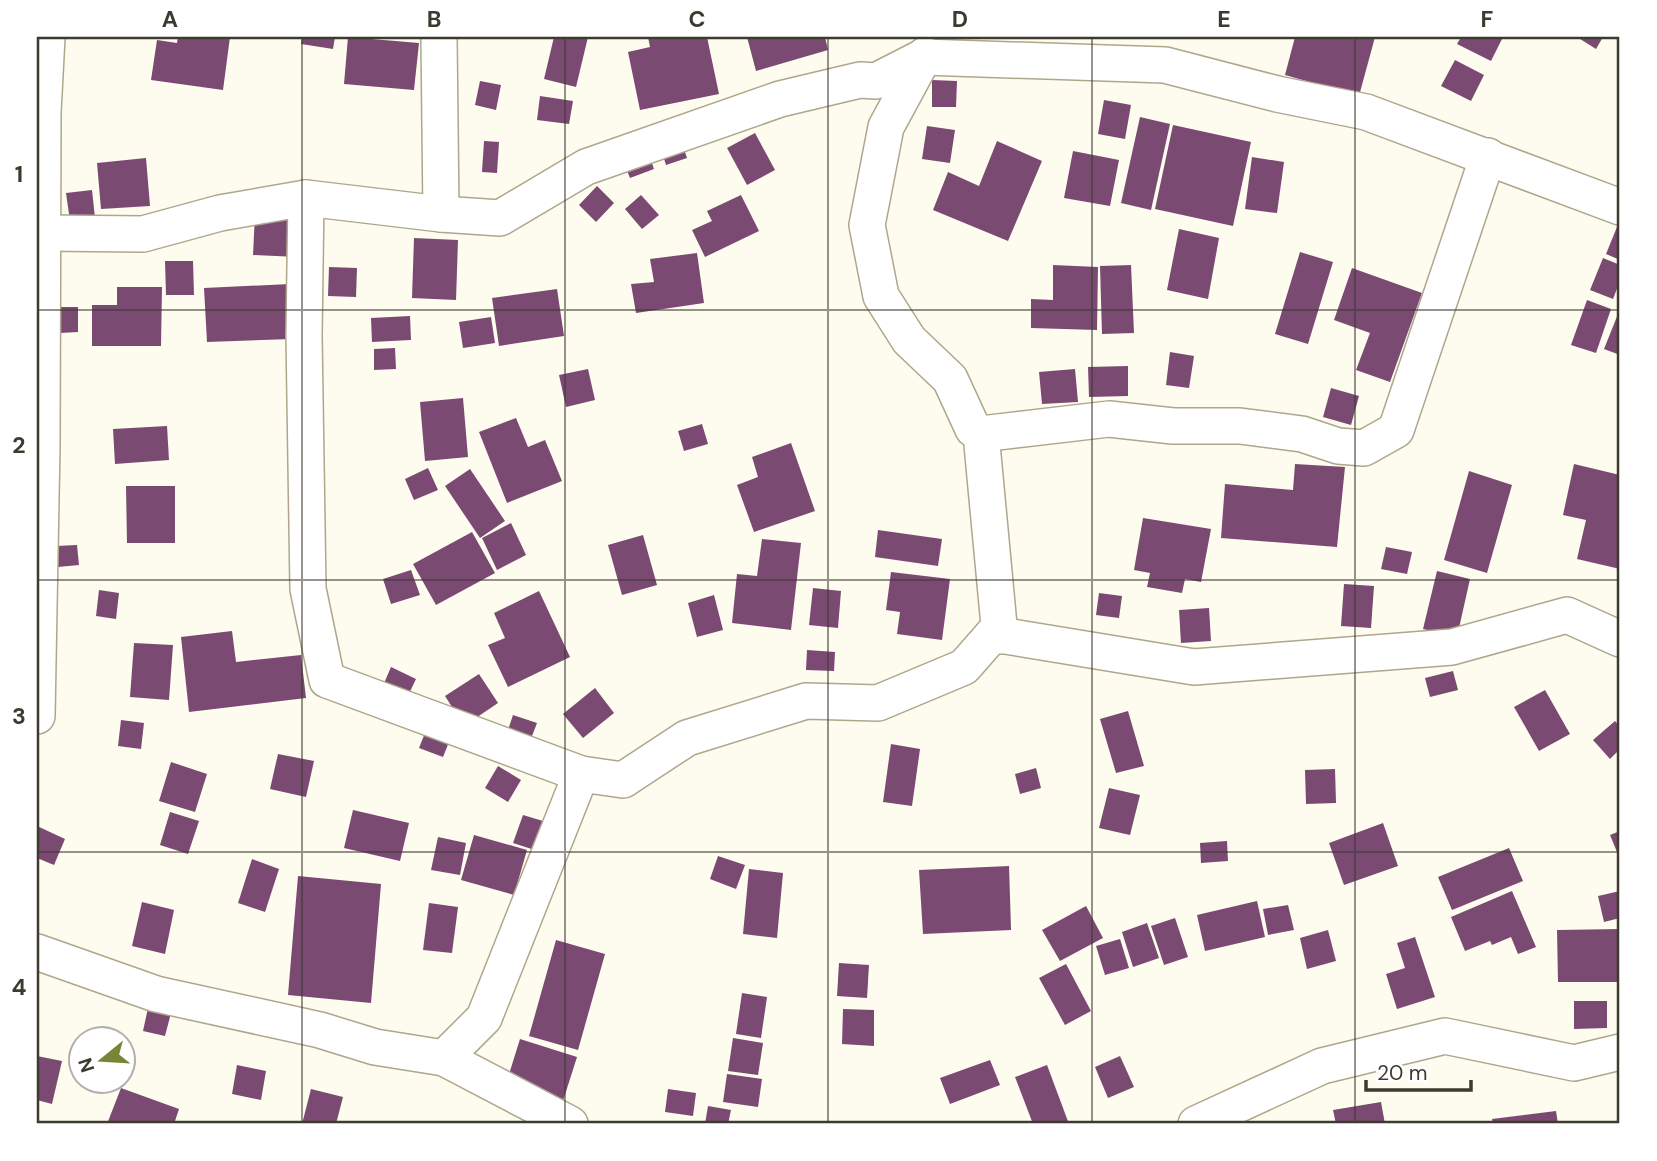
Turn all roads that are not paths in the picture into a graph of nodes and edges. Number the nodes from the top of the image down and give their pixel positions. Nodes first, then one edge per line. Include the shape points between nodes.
1 (47, 37) edge
2 (439, 37) edge
3 (932, 47) edge
4 (1171, 51) edge
5 (40, 112) edge
6 (1488, 156) junction
7 (306, 198) junction
8 (1620, 207) edge
9 (441, 214) junction
10 (44, 233) junction
11 (981, 433) junction
12 (39, 444) edge
13 (993, 634) junction
14 (1620, 639) edge
15 (37, 716) edge
16 (580, 774) junction
17 (37, 953) edge
18 (1620, 1052) edge
19 (444, 1058) junction
20 (570, 1124) edge
21 (1196, 1124) edge

1 - 5 street
2 - 9 street
3 - 4 street
3 - 9 street via 876,82 860,80 780,99 611,157 500,218
3 - 11 street via 886,127 867,225 881,296 909,340 950,379 973,429
4 - 6 street via 1277,94 1366,112
5 - 10 street
6 - 8 street
6 - 11 street via 1396,429 1364,448 1240,426 1173,426 1109,419
7 - 9 street
7 - 10 street via 220,213 143,234
7 - 16 street via 308,589 327,680
10 - 12 street
11 - 13 street via 1000,636
12 - 15 street
13 - 14 street via 1194,667 1451,646 1567,615
13 - 16 street via 964,667 878,704 806,701 687,738 623,780
16 - 19 street via 484,1018
17 - 19 street via 156,994 320,1030 375,1047
18 - 21 street via 1574,1063 1445,1036 1322,1066
19 - 20 street

